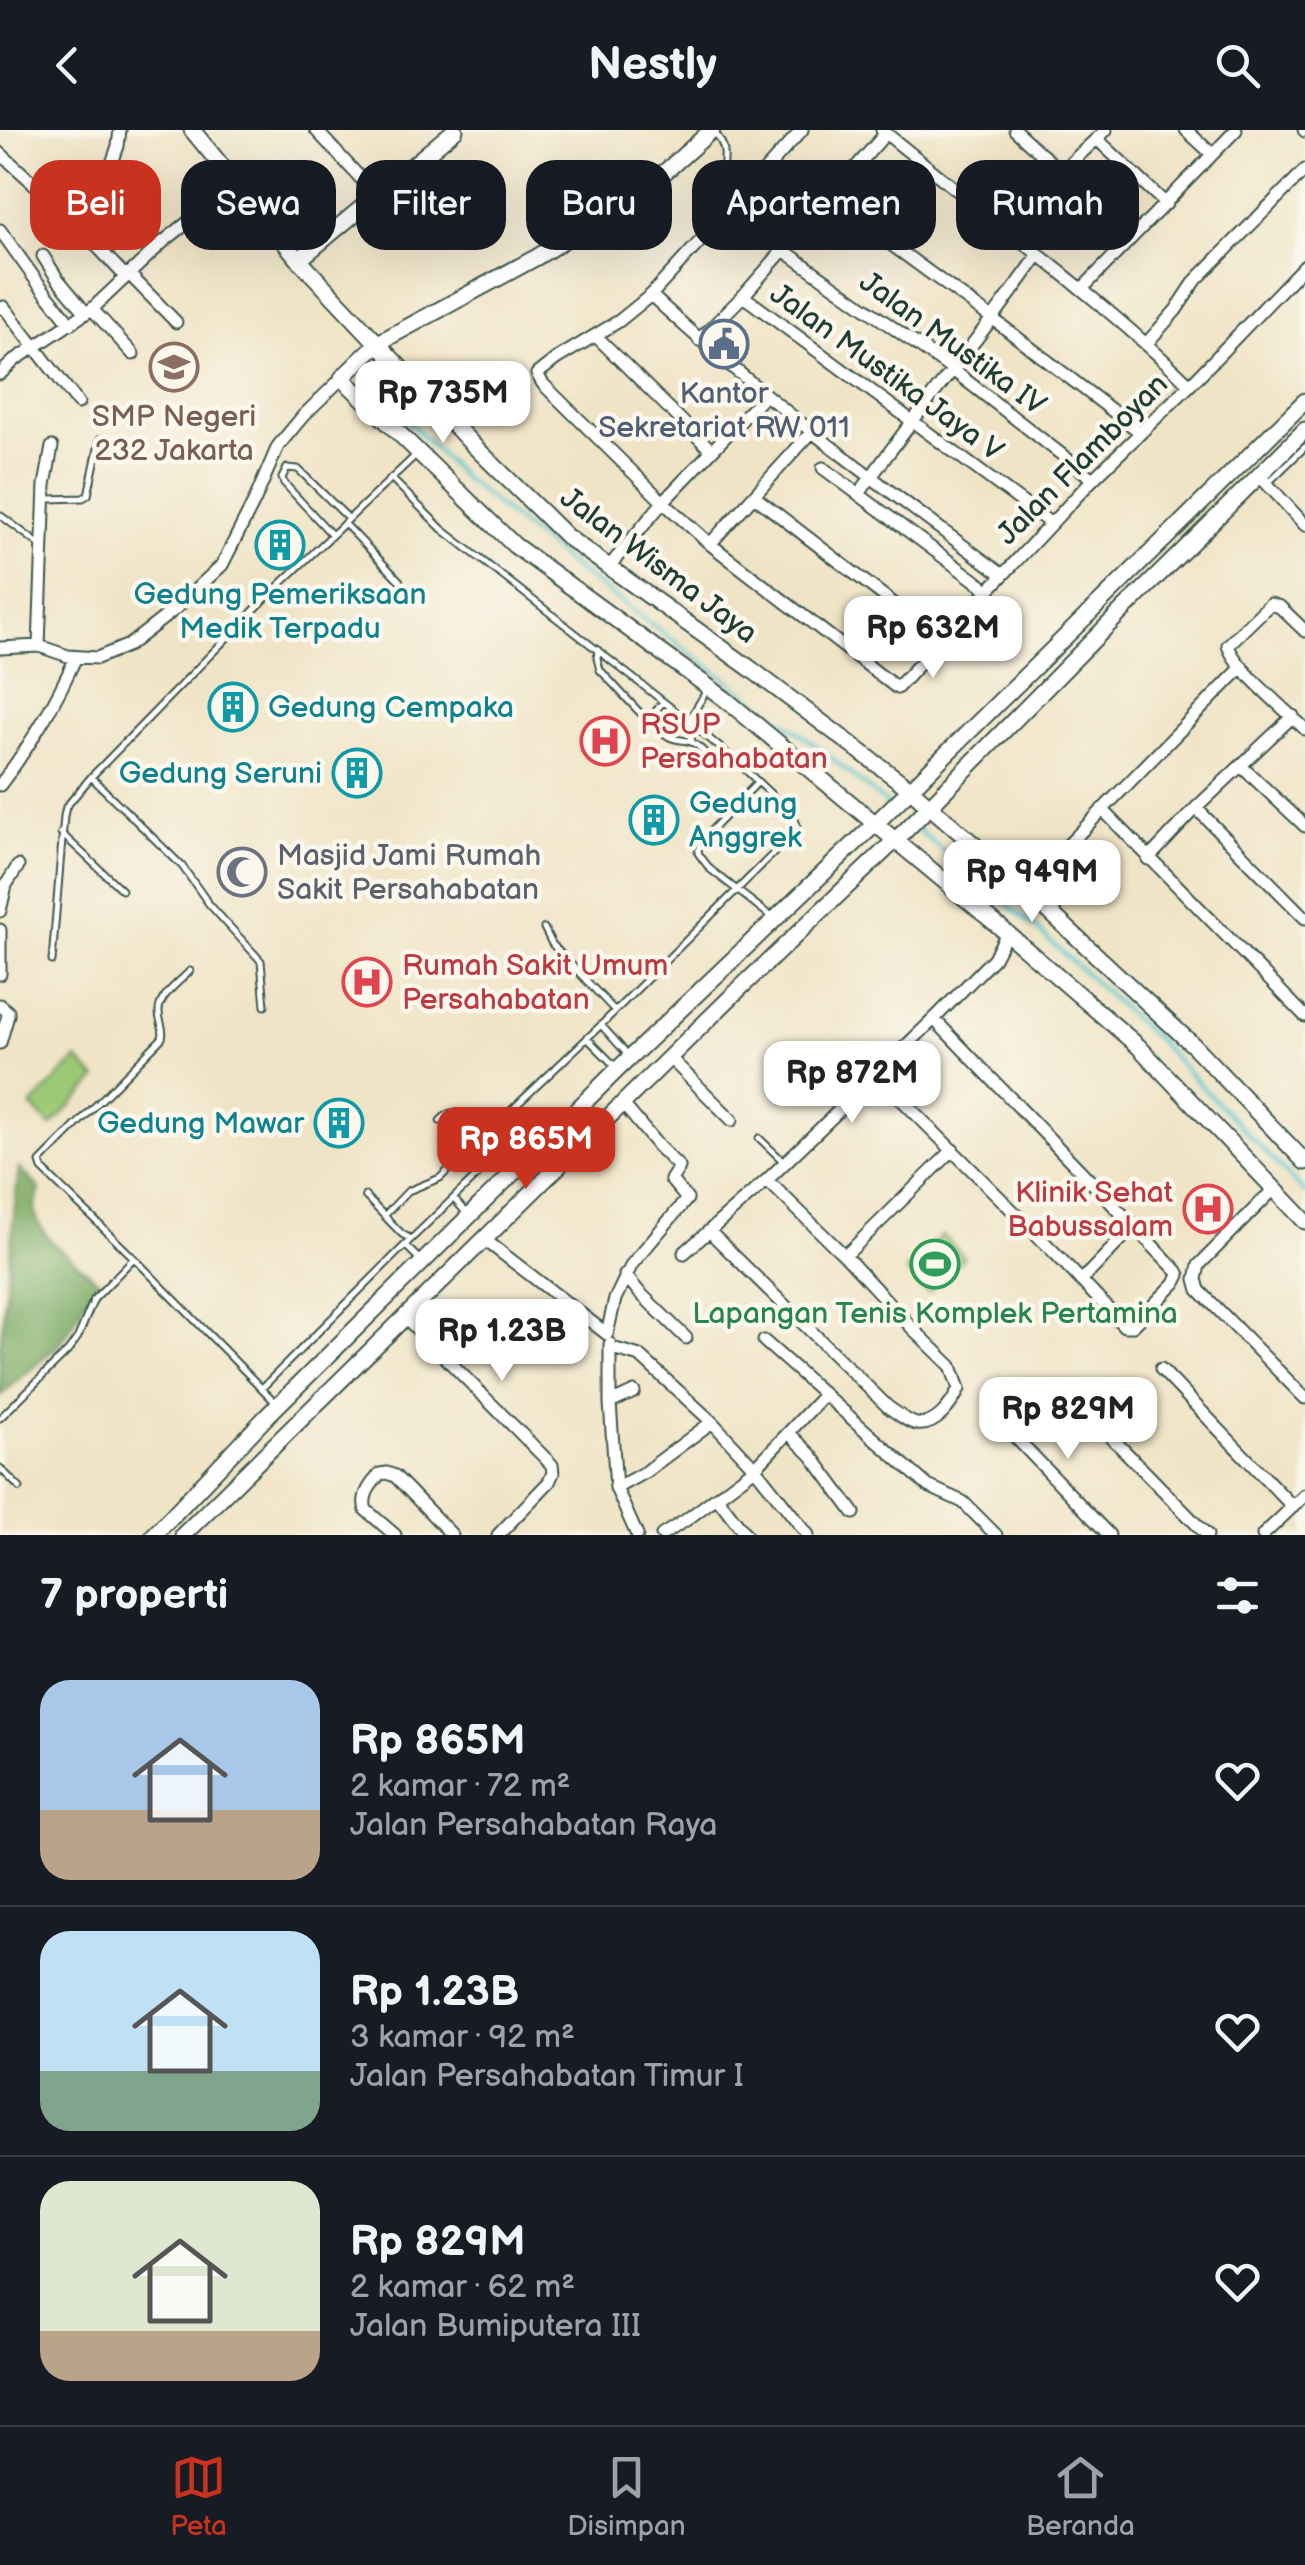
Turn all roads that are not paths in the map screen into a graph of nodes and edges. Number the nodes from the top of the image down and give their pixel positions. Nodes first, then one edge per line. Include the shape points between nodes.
1 (120, 130) edge
2 (192, 130) edge
3 (316, 130) edge
4 (455, 130) edge
5 (712, 130) edge
6 (802, 130) edge
7 (1015, 130) edge
8 (1186, 130) edge
9 (1236, 130) edge
10 (884, 132) edge
11 (1101, 134) edge
12 (0, 153) edge
13 (1212, 154) junction
14 (113, 160) edge
15 (215, 160) edge
16 (419, 160) edge
17 (724, 160) edge
18 (861, 160) edge
19 (1048, 160) edge
20 (1074, 160) edge
21 (1305, 170) edge
22 (356, 173) edge
23 (956, 190) edge
24 (1166, 204) junction
25 (356, 212) edge
26 (336, 229) edge
27 (0, 230) edge
28 (181, 230) edge
29 (290, 250) edge
30 (311, 250) edge
31 (781, 250) edge
32 (783, 250) edge
33 (899, 250) edge
34 (1033, 250) edge
35 (1039, 254) junction
36 (43, 256) dead end
37 (299, 260) junction
38 (1305, 265) edge
39 (127, 275) junction
40 (1082, 289) junction
41 (651, 295) junction
42 (743, 296) junction
43 (0, 308) edge
44 (89, 311) junction
45 (993, 319) junction
46 (176, 322) dead end
47 (71, 324) junction
48 (596, 336) junction
49 (699, 340) junction
50 (1147, 343) junction
51 (36, 346) junction
52 (373, 347) junction
53 (134, 354) dead end
54 (954, 370) junction
55 (347, 373) junction
56 (0, 374) edge
57 (1190, 385) junction
58 (765, 395) junction
59 (1305, 401) edge
60 (78, 402) dead end
61 (913, 421) junction
62 (1305, 430) edge
63 (1140, 432) junction
64 (811, 433) junction
65 (100, 440) dead end
66 (52, 446) dead end
67 (1305, 447) edge
68 (711, 450) junction
69 (418, 454) junction
70 (823, 468) dead end
71 (391, 478) junction
72 (870, 478) junction
73 (1263, 479) junction
74 (1093, 480) junction
75 (858, 494) junction
76 (755, 496) junction
77 (45, 499) junction
78 (663, 502) junction
79 (0, 515) edge
80 (346, 521) junction
81 (1050, 524) junction
82 (1305, 525) edge
83 (332, 535) junction
84 (710, 544) junction
85 (42, 546) junction
86 (608, 568) junction
87 (1003, 574) junction
88 (400, 581) dead end
89 (988, 590) junction
90 (1305, 632) edge
91 (940, 640) junction
92 (40, 646) junction
93 (0, 648) edge
94 (598, 650) junction
95 (76, 656) junction
96 (1242, 667) junction
97 (708, 687) junction
98 (663, 702) junction
99 (1293, 716) junction
100 (649, 719) junction
101 (687, 720) junction
102 (1305, 728) edge
103 (692, 742) junction
104 (735, 760) junction
105 (1241, 766) junction
106 (91, 776) junction
107 (758, 782) junction
108 (0, 785) edge
109 (907, 792) junction
110 (1196, 808) junction
111 (1102, 809) junction
112 (926, 810) junction
113 (877, 822) junction
114 (1305, 826) edge
115 (62, 833) junction
116 (899, 838) junction
117 (1148, 858) junction
118 (18, 866) dead end
119 (1024, 889) junction
120 (122, 890) dead end
121 (737, 890) junction
122 (0, 911) edge
123 (1305, 918) edge
124 (775, 920) junction
125 (544, 928) dead end
126 (0, 930) edge
127 (1007, 933) junction
128 (756, 938) junction
129 (1022, 946) junction
130 (0, 948) edge
131 (776, 957) junction
132 (994, 958) junction
133 (52, 962) dead end
134 (190, 970) dead end
135 (0, 974) edge
136 (0, 1005) edge
137 (264, 1006) dead end
138 (614, 1012) junction
139 (1305, 1016) edge
140 (934, 1019) junction
141 (601, 1025) junction
142 (587, 1038) junction
143 (0, 1043) edge
144 (670, 1058) junction
145 (624, 1064) junction
146 (876, 1074) junction
147 (623, 1104) junction
148 (732, 1120) dead end
149 (440, 1121) dead end
150 (482, 1138) junction
151 (760, 1138) dead end
152 (952, 1150) junction
153 (1305, 1161) edge
154 (785, 1162) junction
155 (767, 1180) junction
156 (1275, 1188) junction
157 (364, 1196) dead end
158 (454, 1199) junction
159 (385, 1215) junction
160 (470, 1216) junction
161 (1305, 1221) edge
162 (1134, 1226) junction
163 (710, 1232) junction
164 (484, 1240) junction
165 (408, 1242) junction
166 (684, 1253) dead end
167 (845, 1256) junction
168 (134, 1258) junction
169 (423, 1263) junction
170 (625, 1275) junction
171 (1081, 1281) junction
172 (406, 1318) junction
173 (606, 1334) junction
174 (686, 1338) dead end
175 (764, 1341) dead end
176 (612, 1348) junction
177 (1161, 1369) dead end
178 (262, 1388) junction
179 (634, 1392) dead end
180 (824, 1395) junction
181 (1305, 1398) edge
182 (610, 1404) junction
183 (273, 1410) junction
184 (0, 1418) edge
185 (997, 1418) dead end
186 (712, 1422) junction
187 (1103, 1429) dead end
188 (288, 1432) junction
189 (789, 1433) junction
190 (0, 1468) edge
191 (755, 1468) junction
192 (20, 1488) dead end
193 (616, 1488) junction
194 (1305, 1495) edge
195 (717, 1497) junction
196 (1293, 1506) junction
197 (854, 1513) dead end
198 (154, 1535) edge
199 (183, 1535) edge
200 (395, 1535) edge
201 (452, 1535) edge
202 (498, 1535) edge
203 (637, 1535) edge
204 (662, 1535) edge
205 (746, 1535) edge
206 (808, 1535) edge
207 (996, 1535) edge
208 (1110, 1535) edge
209 (1208, 1535) edge
210 (1263, 1535) edge

1 - 14 street
2 - 15 street, Jalan Wisma Jaya
3 - 22 street
4 - 16 street
5 - 17 lane via 723,143
5 - 52 street via 604,216
6 - 41 street
7 - 19 street
8 - 13 street
9 - 13 street
10 - 18 street
10 - 23 street
11 - 20 street
11 - 24 street
12 - 39 street
13 - 24 street
21 - 50 street via 1196,280
24 - 40 street
25 - 26 street
27 - 47 street
28 - 39 street
29 - 37 street, Jalan Wisma Jaya
30 - 37 street
31 - 42 street
32 - 54 street, Jalan Mustika IV
33 - 45 street
34 - 35 street
35 - 40 street
35 - 45 street
36 - 44 street
37 - 52 street, Jalan Wisma Jaya
38 - 57 street, Jalan Flamboyan
39 - 44 street
39 - 46 street
40 - 50 street
41 - 48 street
41 - 49 street
42 - 49 street
42 - 61 street, Jalan Mustika Jaya V
43 - 51 street
44 - 47 street
44 - 53 street
45 - 54 street
45 - 63 street
47 - 51 street
48 - 68 street
48 - 78 street via 538,374
49 - 58 street
50 - 57 street
51 - 56 street
51 - 60 street
52 - 55 street
52 - 86 street, Jalan Wisma Jaya via 567,537
54 - 61 street
54 - 74 street, Jalan Mustika IV
55 - 69 street
55 - 95 street via 278,446 218,570 129,645 97,658
57 - 63 street, Jalan Flamboyan
58 - 64 street
58 - 68 street
59 - 109 street
61 - 72 street
61 - 81 street, Jalan Mustika Jaya V
62 - 73 street
63 - 74 street, Jalan Flamboyan
64 - 72 street
64 - 76 street
65 - 77 lane via 88,495
66 - 77 street
67 - 73 lane
68 - 78 street
69 - 71 lane
69 - 97 street via 514,545
70 - 75 street
71 - 80 lane
71 - 94 lane via 442,529
72 - 75 street
72 - 87 street
73 - 82 street
73 - 112 street
74 - 81 street, Jalan Flamboyan
75 - 89 street
76 - 84 street
76 - 91 street
77 - 85 street
78 - 84 street
78 - 86 street
79 - 85 lane
80 - 83 lane
80 - 83 lane via 298,468 287,468 284,483
80 - 88 lane
81 - 87 street, Jalan Flamboyan
83 - 106 lane
84 - 91 street, Jalan Flamboyan via 896,688
85 - 92 street
86 - 109 street, Jalan Wisma Jaya
87 - 89 street, Jalan Flamboyan
89 - 91 street, Jalan Flamboyan
90 - 96 street via 1270,604 1228,645
92 - 93 street
92 - 95 street
94 - 98 lane
94 - 100 lane via 600,670
95 - 108 street
96 - 99 street
96 - 111 street
97 - 101 lane
97 - 113 street
98 - 100 lane
98 - 101 lane
99 - 102 street
99 - 105 street
100 - 103 lane via 668,737
101 - 103 lane
101 - 104 lane
103 - 104 lane via 717,766
104 - 107 lane
105 - 110 street
105 - 114 street
106 - 115 lane via 66,807
106 - 137 lane via 182,866 261,961
107 - 121 lane via 796,826
107 - 121 lane via 698,847 710,869
109 - 112 street, Jalan Wisma Jaya
109 - 113 street
110 - 117 street
110 - 123 street
111 - 117 street
111 - 119 street
112 - 116 street
112 - 119 street, Jalan Wisma Jaya
113 - 116 street
113 - 124 street
115 - 120 lane
115 - 133 lane
116 - 127 street
116 - 131 street
117 - 139 street
118 - 122 street
119 - 153 street, Jalan Wisma Jaya via 1194,1046
121 - 124 lane
121 - 138 lane
124 - 128 street
125 - 138 lane
126 - 130 street
127 - 129 street
127 - 132 street
128 - 131 street
128 - 145 street
129 - 132 street
129 - 156 street via 1138,1046
130 - 135 street
131 - 144 street
132 - 140 street
134 - 168 lane via 161,1001 162,1038 40,1162
136 - 143 street via 8,1015
138 - 141 lane
140 - 146 street
140 - 162 street
141 - 142 lane
141 - 145 lane
142 - 145 lane
142 - 150 lane
144 - 147 street
144 - 148 street
145 - 160 street
146 - 152 street
146 - 154 street
147 - 164 street
147 - 170 street via 679,1167 671,1180 687,1199
149 - 150 lane via 457,1114
150 - 158 lane via 494,1159
150 - 159 lane via 440,1178 408,1191
151 - 154 lane
152 - 167 street
152 - 171 street
154 - 155 street
155 - 163 street
155 - 167 street
156 - 161 street
156 - 181 street via 1199,1265 1196,1279
157 - 159 lane
158 - 160 lane
158 - 165 lane
159 - 165 lane
160 - 169 street
162 - 171 street
162 - 171 street via 1179,1276 1167,1292 1130,1327
163 - 166 street
163 - 167 street via 888,1408 916,1424 931,1422 957,1396 951,1366
164 - 172 street
164 - 173 street
165 - 169 lane
165 - 178 lane
168 - 178 lane
168 - 184 lane via 94,1299 68,1351
169 - 183 street
170 - 173 street
170 - 174 street
172 - 188 street
172 - 202 street via 552,1465 549,1482
173 - 176 street
175 - 180 street
176 - 182 street
176 - 186 street via 640,1356
177 - 196 street
178 - 183 lane
179 - 182 street
180 - 189 street
180 - 207 street
182 - 193 street
183 - 188 street
183 - 198 street
185 - 208 street
186 - 191 street
186 - 193 street
187 - 209 street
188 - 199 street
189 - 191 street
189 - 197 street
190 - 192 lane
191 - 195 street
191 - 206 street
193 - 203 street
194 - 196 street
195 - 204 street
195 - 205 street
196 - 210 street
200 - 201 street via 364,1505 380,1474 395,1476

